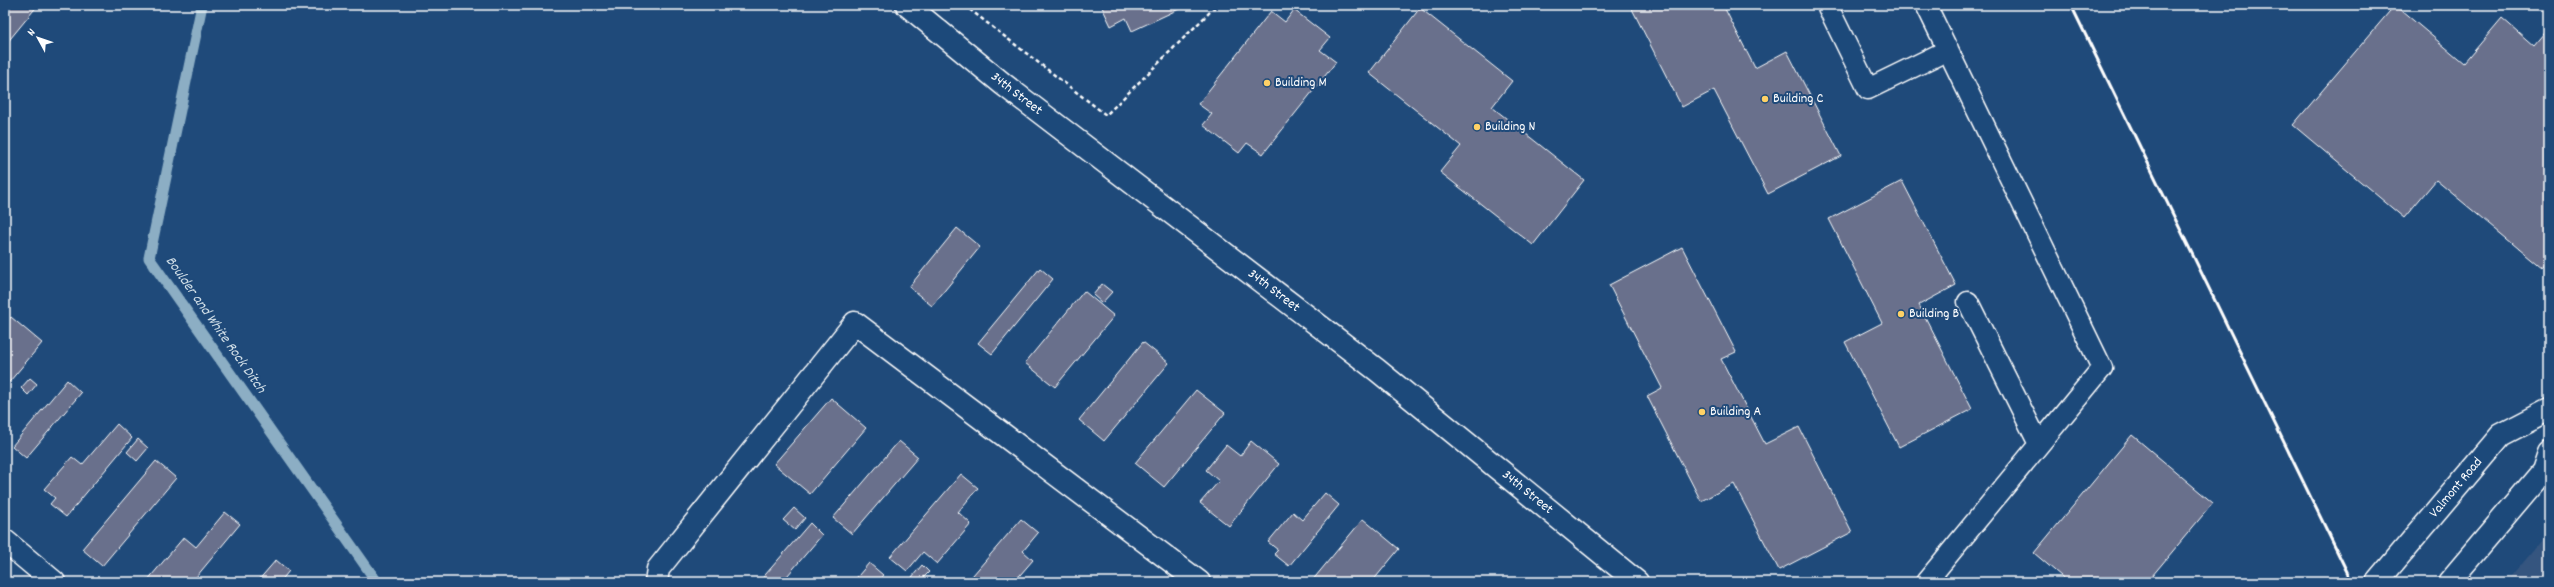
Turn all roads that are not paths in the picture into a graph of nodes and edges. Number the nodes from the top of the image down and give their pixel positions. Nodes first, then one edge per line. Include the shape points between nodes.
1 (906, 5) edge
2 (1827, 5) edge
3 (1926, 5) edge
4 (1948, 50) junction
5 (1968, 302) dead end
6 (2549, 410) edge
7 (2039, 444) junction
8 (2549, 453) edge
9 (5, 541) edge
10 (54, 582) edge
11 (656, 582) edge
12 (1199, 582) edge
13 (1637, 582) edge
14 (1926, 582) edge
15 (2377, 582) edge
16 (2449, 582) edge

1 - 13 street, 34th Street via 1003,84 1377,370
2 - 4 lane via 1868,89
3 - 4 lane
4 - 7 lane via 2102,368
5 - 7 lane
6 - 15 street, Valmont Road via 2501,435
7 - 14 lane
8 - 16 street via 2543,471
9 - 10 street
11 - 12 street via 658,569 855,323

